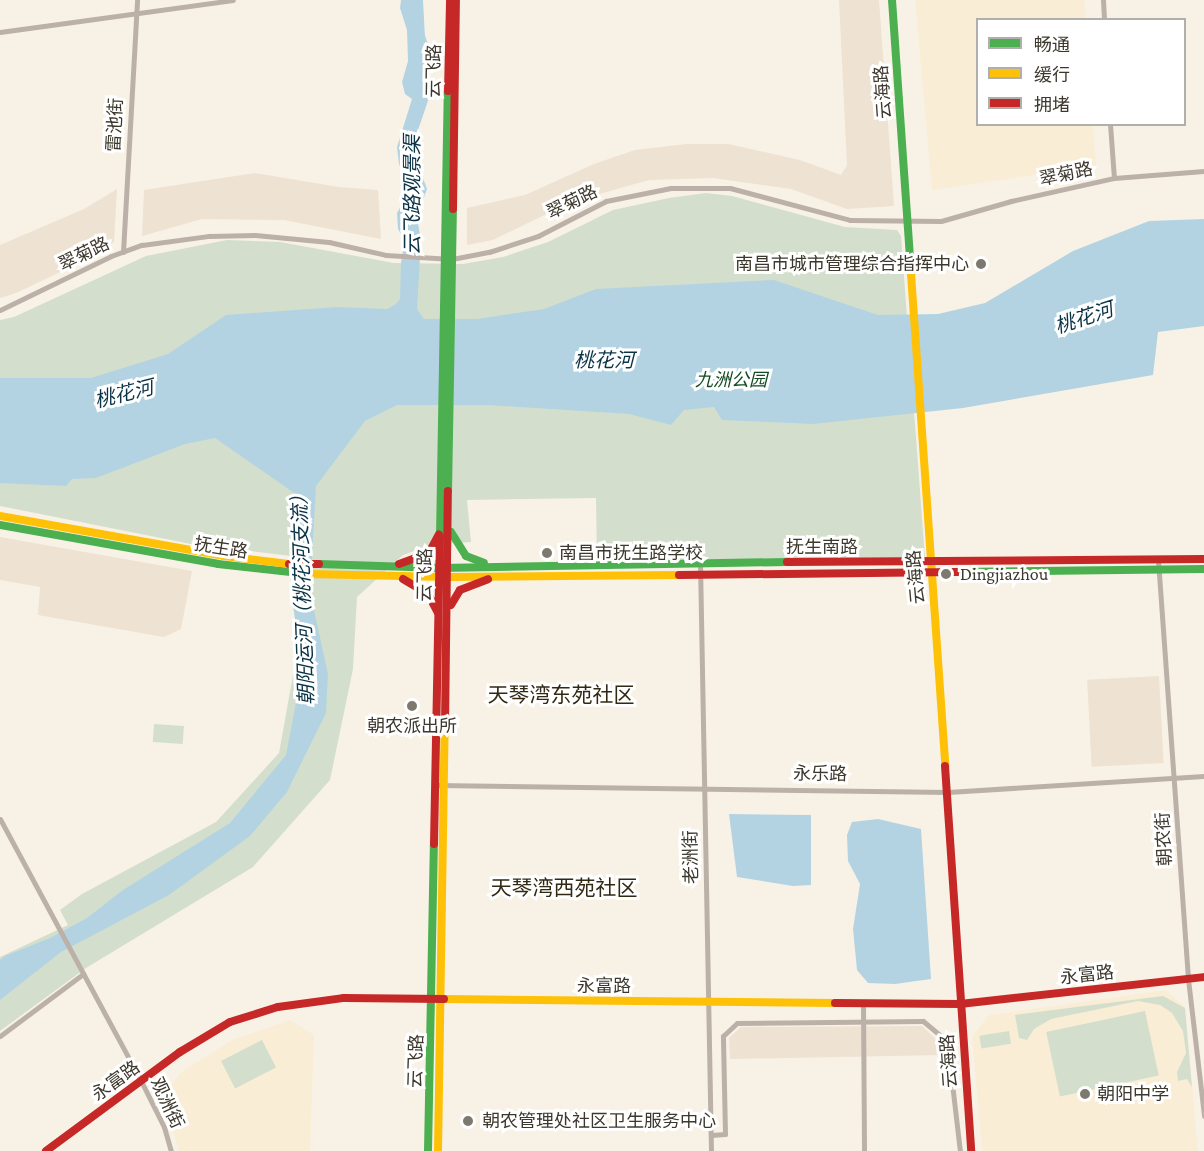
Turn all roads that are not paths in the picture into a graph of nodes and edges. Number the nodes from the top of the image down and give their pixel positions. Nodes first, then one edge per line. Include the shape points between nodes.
1 (137, 0) edge
2 (233, 0) edge
3 (450, 0) edge
4 (456, 0) edge
5 (892, 0) edge
6 (1103, 0) edge
7 (136, 14) junction
8 (1104, 18) edge
9 (0, 33) edge
10 (1110, 126) edge
11 (1204, 171) edge
12 (1114, 178) junction
13 (906, 221) junction
14 (123, 252) junction
15 (449, 259) junction
16 (0, 310) edge
17 (448, 311) junction
18 (0, 516) edge
19 (0, 525) edge
20 (450, 526) junction
21 (440, 530) junction
22 (1204, 559) edge
23 (1158, 560) junction
24 (930, 561) junction
25 (700, 563) junction
26 (392, 566) junction
27 (500, 566) junction
28 (449, 567) junction
29 (288, 568) junction
30 (440, 568) junction
31 (1204, 569) edge
32 (1158, 570) junction
33 (930, 571) junction
34 (701, 575) junction
35 (393, 576) junction
36 (499, 576) junction
37 (444, 577) junction
38 (448, 612) junction
39 (439, 618) junction
40 (1204, 776) edge
41 (1176, 778) junction
42 (436, 785) junction
43 (445, 785) junction
44 (705, 787) junction
45 (948, 792) junction
46 (0, 819) edge
47 (83, 974) junction
48 (1204, 978) edge
49 (1188, 979) junction
50 (437, 1000) junction
51 (708, 1001) junction
52 (863, 1003) junction
53 (960, 1004) junction
54 (863, 1022) junction
55 (0, 1036) edge
56 (141, 1081) junction
57 (1204, 1116) edge
58 (711, 1134) junction
59 (46, 1151) edge
60 (171, 1151) edge
61 (428, 1151) edge
62 (438, 1151) edge
63 (711, 1151) edge
64 (864, 1151) edge
65 (960, 1151) edge
66 (971, 1151) edge

1 - 7 street, 雷池街
2 - 7 street
3 - 15 main road, 云飞路
4 - 15 main road, 云飞路
5 - 13 main road, 云海路
6 - 8 street
7 - 9 street
7 - 14 street, 雷池街
10 - 12 street
11 - 12 street, 翠菊路
12 - 13 street, 翠菊路 via 941,221
13 - 15 street, 翠菊路 via 850,220 730,188 672,188 606,201 538,236 489,252
13 - 24 main road, 云海路
14 - 15 street, 翠菊路 via 165,242 255,235 328,242 386,255
14 - 16 street, 翠菊路
15 - 17 main road, 云飞路
17 - 20 main road, 云飞路
17 - 21 main road, 云飞路
18 - 29 main road, 抚生路
19 - 29 main road, 抚生路 via 218,564
20 - 27 main road via 466,556 475,562
20 - 28 main road, 云飞路
21 - 26 main road via 429,553
21 - 30 main road, 云飞路
22 - 23 main road, 抚生南路
23 - 24 main road, 抚生南路
23 - 32 street, 朝农街
24 - 25 main road, 抚生南路
24 - 33 main road, 云海路
25 - 27 main road, 抚生南路
25 - 34 street, 老洲街
26 - 29 main road, 抚生路, bridge via 319,564
26 - 30 main road, 抚生路
27 - 28 main road, 抚生南路
28 - 30 main road, 抚生南路
28 - 37 main road, 云飞路
29 - 35 main road, 抚生路 via 316,575
30 - 37 main road, 云飞路
31 - 32 main road, 抚生南路
32 - 33 main road, 抚生南路
32 - 41 street, 朝农街
33 - 34 main road, 抚生南路
33 - 45 main road, 云海路
34 - 36 main road, 抚生南路
34 - 44 street, 老洲街
35 - 37 main road, 抚生路
35 - 39 main road via 429,594
36 - 37 main road, 抚生南路
36 - 38 main road via 460,590
37 - 38 main road, 云飞路
37 - 39 main road, 云飞路
38 - 43 main road, 云飞路
39 - 42 main road, 云飞路
40 - 41 street, 永乐路
41 - 45 street, 永乐路
41 - 49 street, 朝农街
42 - 43 street, 永乐路
42 - 50 main road, 云飞路
43 - 44 street, 永乐路
43 - 50 main road, 云飞路
44 - 45 street, 永乐路
44 - 51 street, 老洲街
45 - 53 main road, 云海路
46 - 47 street, 观洲街
47 - 55 street
47 - 56 street, 观洲街
48 - 49 main road, 永富路
49 - 53 main road, 永富路
49 - 57 street, 朝农街
50 - 51 main road, 永富路
50 - 56 main road, 永富路 via 344,998 278,1007 230,1022
50 - 61 main road, 云飞路
50 - 62 main road, 云飞路
51 - 52 main road, 永富路
51 - 58 street, 老洲街
52 - 53 main road, 永富路
52 - 54 street
53 - 66 main road, 云海路
54 - 58 street via 737,1023 723,1036 725,1134
54 - 64 street
54 - 65 street via 923,1021 947,1041
56 - 59 main road, 永富路
56 - 60 street, 观洲街 via 164,1127
58 - 63 street, 老洲街

